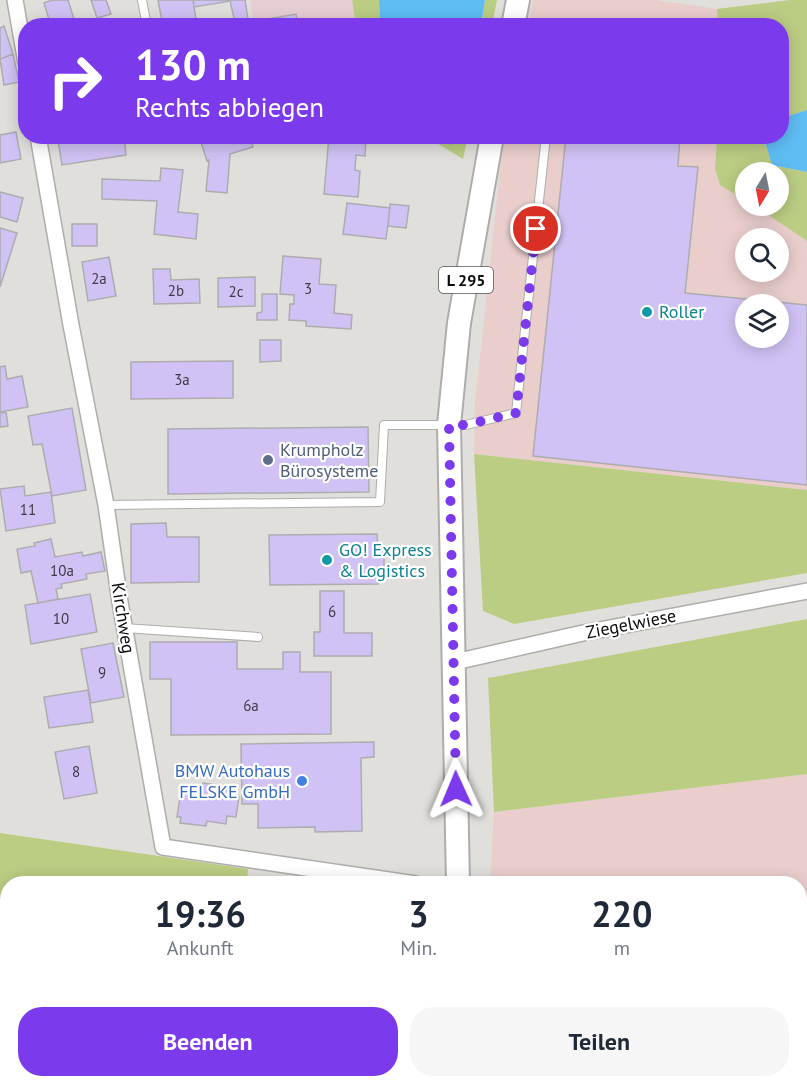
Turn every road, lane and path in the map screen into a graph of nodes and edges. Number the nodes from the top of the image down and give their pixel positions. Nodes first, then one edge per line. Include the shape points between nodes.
1 (15, 0) edge
2 (142, 0) edge
3 (518, 0) edge
4 (18, 18) edge
5 (145, 18) edge
6 (515, 18) edge
7 (39, 144) edge
8 (491, 144) edge
9 (545, 144) edge
10 (449, 425) junction
11 (106, 505) junction
12 (807, 591) edge
13 (124, 628) junction
14 (258, 637) dead end
15 (455, 662) junction
16 (361, 876) edge
17 (458, 876) edge

1 - 4 street
2 - 5 lane
3 - 6 main road
7 - 11 street, Kirchweg
8 - 10 main road, L 295 via 459,323
9 - 10 lane via 516,413
10 - 11 lane via 384,425 380,502
10 - 15 main road, L 295
11 - 13 street, Kirchweg
12 - 15 street, Ziegelwiese
13 - 14 lane
13 - 16 street, Kirchweg via 162,847
15 - 17 main road, L 295

